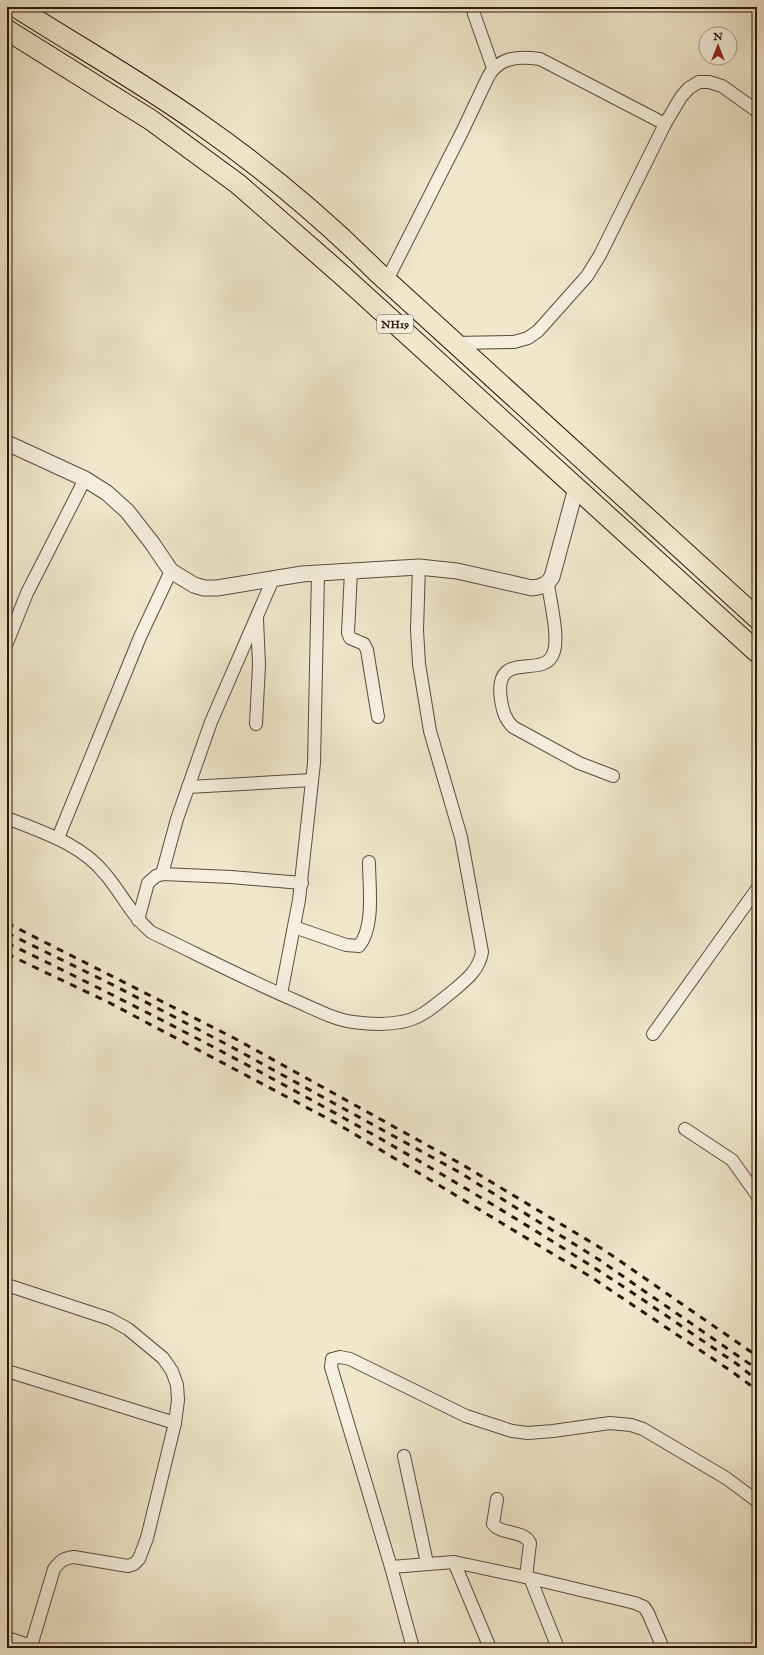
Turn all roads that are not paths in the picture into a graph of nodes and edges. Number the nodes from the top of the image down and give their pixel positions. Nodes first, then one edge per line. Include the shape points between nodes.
1 (16, 7) edge
2 (473, 7) edge
3 (7, 30) edge
4 (493, 68) junction
5 (757, 111) edge
6 (666, 124) junction
7 (387, 280) junction
8 (456, 342) junction
9 (7, 444) edge
10 (85, 479) junction
11 (576, 488) junction
12 (419, 567) junction
13 (171, 571) junction
14 (351, 571) junction
15 (318, 573) junction
16 (273, 579) junction
17 (548, 584) junction
18 (257, 616) junction
19 (757, 618) edge
20 (7, 643) edge
21 (757, 652) edge
22 (378, 717) dead end
23 (256, 724) dead end
24 (613, 776) dead end
25 (312, 780) junction
26 (188, 787) junction
27 (7, 818) edge
28 (58, 838) junction
29 (369, 862) dead end
30 (162, 874) junction
31 (302, 882) junction
32 (757, 889) edge
33 (138, 920) junction
34 (294, 927) junction
35 (281, 994) junction
36 (653, 1034) dead end
37 (685, 1129) dead end
38 (757, 1195) edge
39 (7, 1284) edge
40 (7, 1371) edge
41 (175, 1423) junction
42 (404, 1456) dead end
43 (497, 1499) dead end
44 (757, 1501) edge
45 (454, 1562) junction
46 (427, 1563) junction
47 (391, 1567) junction
48 (528, 1577) junction
49 (7, 1638) edge
50 (31, 1647) edge
51 (413, 1648) edge
52 (490, 1648) edge
53 (558, 1648) edge
54 (663, 1648) edge

1 - 7 highway, NH19 via 181,111 250,160 341,236
2 - 4 street
3 - 11 highway, NH19 via 151,120 238,184
4 - 6 street via 510,59 540,59
4 - 7 street
5 - 6 street via 722,86 699,82 681,97
6 - 8 street via 600,255 587,276 538,331 528,338 514,342
7 - 8 highway, NH19
8 - 19 highway, NH19
9 - 10 street
10 - 13 street via 107,493 127,511
10 - 20 street via 27,593
11 - 17 street
11 - 21 highway, NH19
12 - 14 street
12 - 17 street via 457,571 532,588
12 - 35 street via 419,664 430,731 462,837 481,940 481,960 466,980 430,1010 400,1023 353,1022 336,1018
13 - 16 street via 204,588
13 - 28 street via 140,636
14 - 15 street
14 - 22 street via 348,633 350,638 364,644 367,650
15 - 16 street
15 - 25 street
16 - 18 street
17 - 24 street via 555,639 553,654 549,662 512,668 506,672 502,679 500,696 502,710 506,720 514,727 579,763
18 - 23 street via 259,665
18 - 26 street via 211,722
25 - 26 street
25 - 31 street
26 - 30 street
27 - 28 street
28 - 33 street via 96,863
29 - 34 street via 370,915 364,940 359,946 346,945
30 - 31 street
30 - 33 street via 148,883
31 - 34 street
32 - 36 street
33 - 35 street via 151,932
34 - 35 street
37 - 38 street via 732,1160
39 - 41 street via 110,1319 128,1329 163,1358 172,1371 177,1385 178,1400
40 - 41 street
41 - 50 street via 147,1538 139,1559 128,1566 74,1557 60,1561 54,1569
42 - 46 street
43 - 48 street via 493,1524 524,1537 530,1543
44 - 47 street via 726,1478 643,1429 610,1423 534,1433 512,1431 466,1416 350,1359 332,1359 331,1367
45 - 46 street
45 - 48 street
45 - 52 street
46 - 47 street
47 - 51 street
48 - 53 street
48 - 54 street via 644,1607
49 - 50 street

